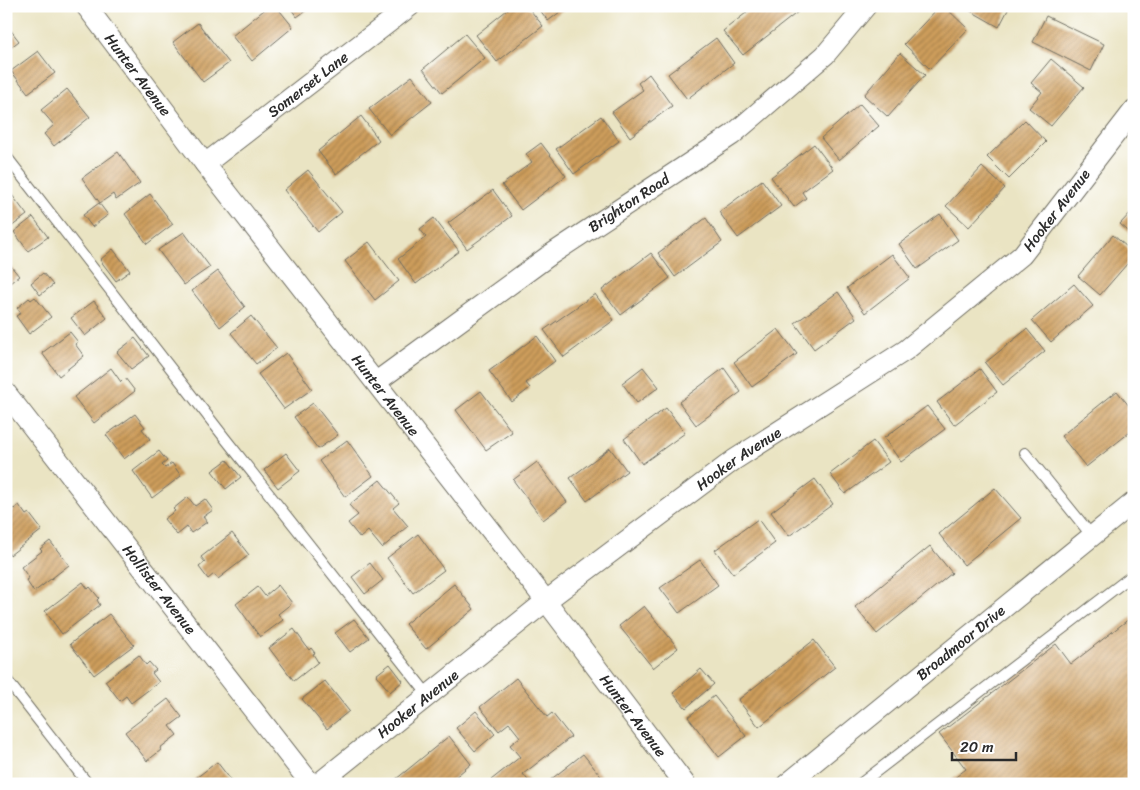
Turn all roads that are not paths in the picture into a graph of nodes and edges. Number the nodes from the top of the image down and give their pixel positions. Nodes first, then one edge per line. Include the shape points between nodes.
1 (86, 6) edge
2 (410, 6) edge
3 (866, 6) edge
4 (1134, 110) edge
5 (6, 156) edge
6 (205, 164) junction
7 (376, 382) junction
8 (6, 393) edge
9 (1025, 453) dead end
10 (1134, 502) edge
11 (1092, 536) junction
12 (1134, 574) edge
13 (546, 601) junction
14 (6, 679) edge
15 (428, 695) junction
16 (88, 784) edge
17 (311, 784) edge
18 (318, 784) edge
19 (685, 784) edge
20 (787, 784) edge
21 (860, 784) edge

1 - 6 street, Hunter Avenue
2 - 6 street, Somerset Lane
3 - 7 street, Brighton Road via 825,55 732,135 550,255
4 - 13 street, Hooker Avenue via 1022,255 906,350 734,460
5 - 15 lane
6 - 7 street, Hunter Avenue
7 - 13 street, Hunter Avenue
8 - 17 street, Hollister Avenue
9 - 11 lane
10 - 11 street, Broadmoor Drive
11 - 20 street, Broadmoor Drive
12 - 21 lane
13 - 15 street, Hooker Avenue
13 - 19 street, Hunter Avenue
14 - 16 lane
15 - 18 street, Hooker Avenue

